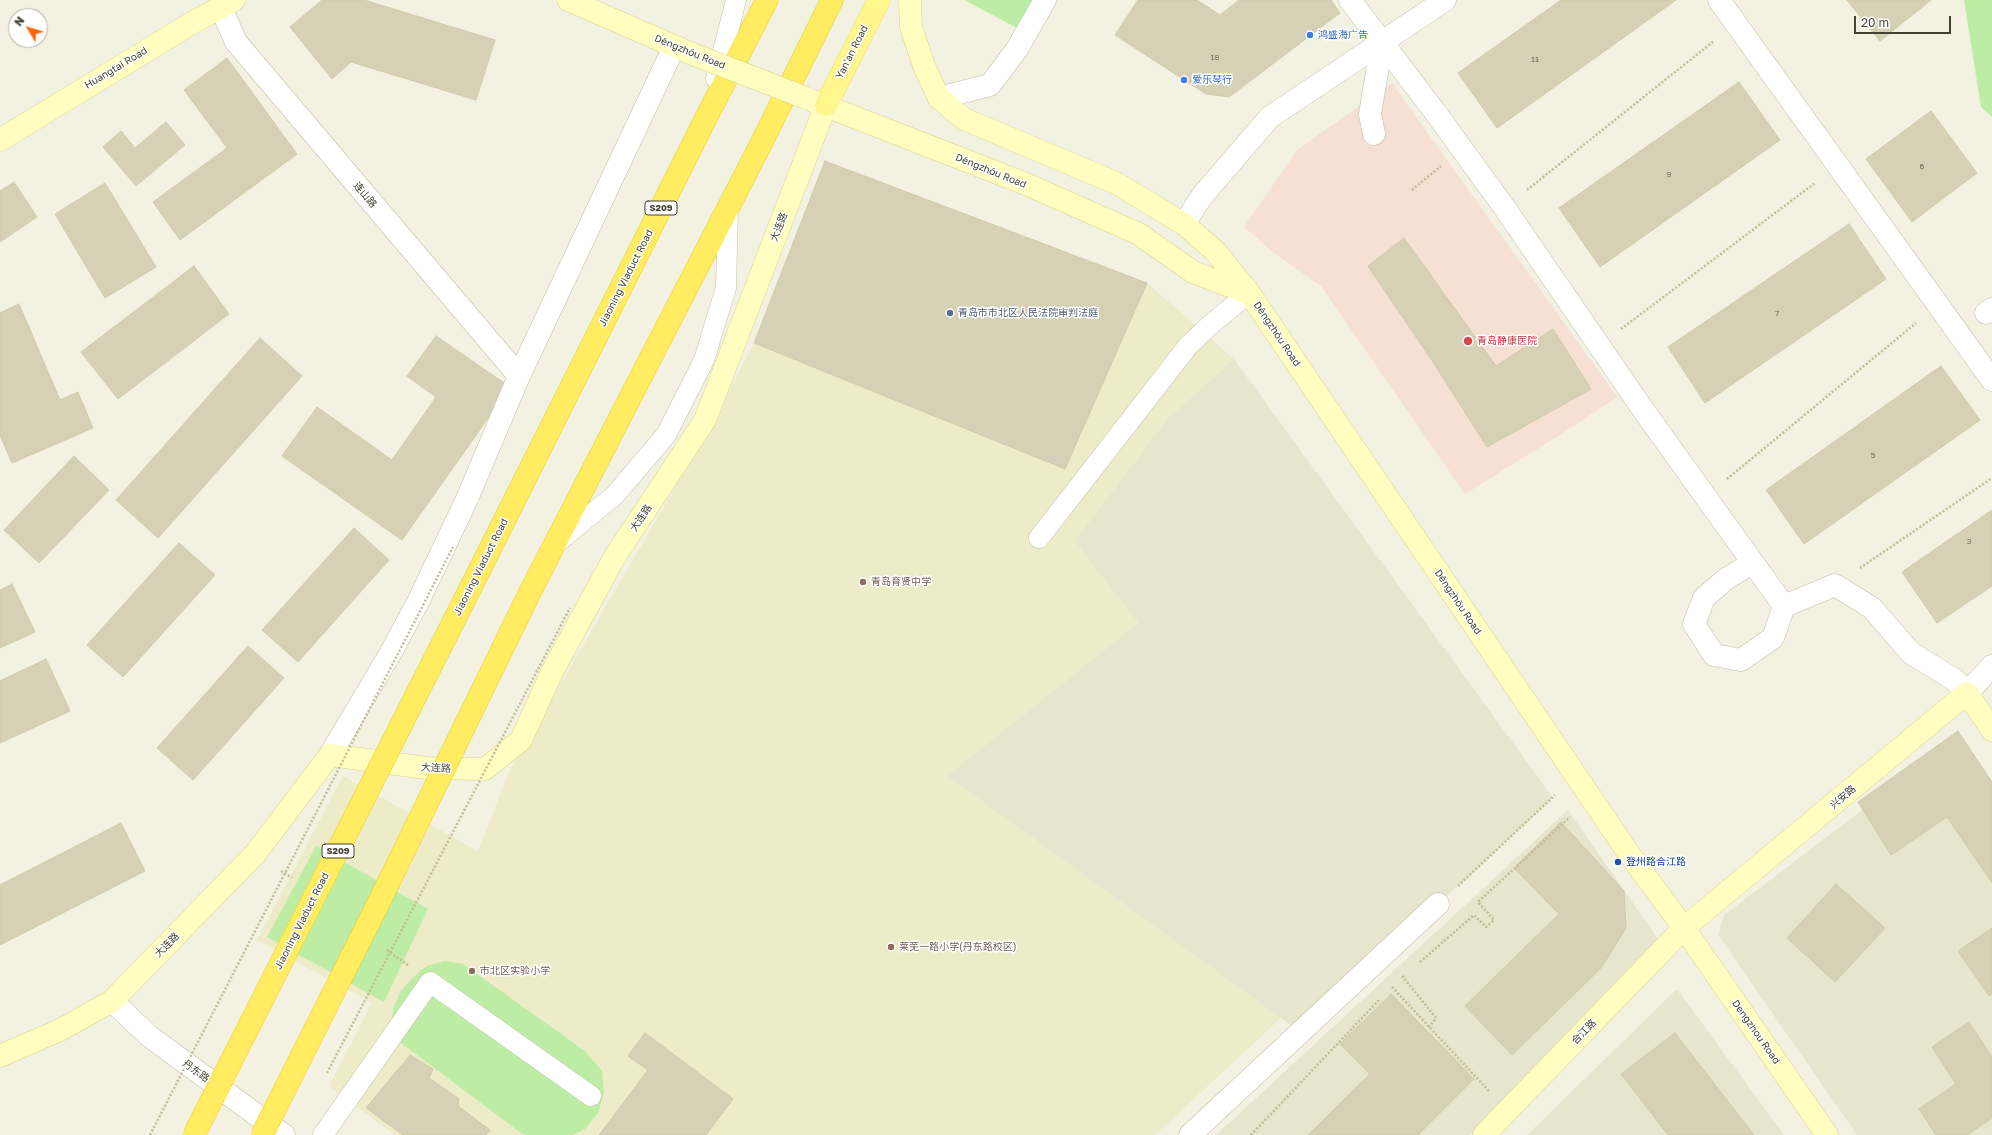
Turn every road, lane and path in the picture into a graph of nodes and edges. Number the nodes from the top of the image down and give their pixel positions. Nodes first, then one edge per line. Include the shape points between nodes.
1 (568, 0) edge
2 (736, 0) edge
3 (767, 0) edge
4 (832, 0) edge
5 (879, 0) edge
6 (910, 0) edge
7 (1045, 0) edge
8 (1350, 0) edge
9 (1445, 0) edge
10 (1719, 0) edge
11 (224, 3) edge
12 (1382, 42) junction
13 (682, 50) junction
14 (1697, 56) dead end
15 (939, 98) junction
16 (816, 102) junction
17 (708, 114) junction
18 (1374, 134) dead end
19 (0, 140) edge
20 (1461, 148) junction
21 (1537, 183) dead end
22 (1412, 190) dead end
23 (1802, 193) dead end
24 (728, 209) junction
25 (1184, 224) junction
26 (1249, 293) junction
27 (1636, 317) dead end
28 (1910, 328) dead end
29 (518, 376) junction
30 (1992, 380) edge
31 (1740, 469) dead end
32 (1992, 478) edge
33 (1039, 538) dead end
34 (554, 545) junction
35 (453, 547) dead end
36 (1752, 563) junction
37 (1835, 585) junction
38 (1784, 606) junction
39 (570, 608) dead end
40 (1992, 666) edge
41 (1967, 693) junction
42 (1992, 730) edge
43 (330, 755) junction
44 (1558, 792) dead end
45 (1574, 814) dead end
46 (281, 871) dead end
47 (294, 879) dead end
48 (1438, 904) joint
49 (1684, 928) junction
50 (1415, 967) dead end
51 (1409, 972) dead end
52 (1387, 992) dead end
53 (1382, 998) dead end
54 (112, 1001) junction
55 (1429, 1027) junction
56 (0, 1056) edge
57 (324, 1079) dead end
58 (1484, 1084) dead end
59 (590, 1096) dead end
60 (150, 1135) edge
61 (194, 1135) edge
62 (262, 1135) edge
63 (284, 1135) edge
64 (323, 1135) edge
65 (1190, 1135) edge
66 (1251, 1135) edge
67 (1484, 1135) edge
68 (1827, 1135) edge

1 - 13 main road, Dēngzhōu Road
2 - 17 lane
3 - 17 highway, Jiaoning Viaduct Road / S209
4 - 24 highway
5 - 16 main road, Yan'an Road
6 - 15 main road via 911,27 924,66
7 - 15 street via 1017,49 990,85
8 - 12 street
9 - 12 street
10 - 30 street
11 - 19 main road, Huangtai Road
11 - 29 street, 连山路 via 236,42
12 - 18 street via 1370,114
12 - 20 street
12 - 25 street via 1270,117 1202,196
13 - 16 main road, Dēngzhōu Road, bridge
13 - 29 street, 大连路
14 - 21 path
15 - 25 main road via 964,119 1116,183
16 - 26 main road, Dēngzhōu Road via 1026,184 1139,234 1194,272
16 - 43 main road, 大连路 via 705,420 614,558 552,672 521,740 485,769 426,768
17 - 61 highway, Jiaoning Viaduct Road / S209, bridge
20 - 22 path
20 - 36 street
23 - 27 path
24 - 34 highway
24 - 34 lane via 726,288 704,360 666,436 615,495
25 - 26 main road via 1215,252
26 - 33 lane via 1188,346
26 - 49 main road, Dēngzhōu Road via 1628,851
28 - 31 path
29 - 43 street, 大连路 via 467,499 418,602
32 - 37 path
34 - 62 highway, bridge
35 - 60 path, bridge
36 - 38 street
36 - 38 street via 1726,579 1704,598 1694,624 1714,655 1741,660 1773,638
37 - 38 street
37 - 41 street via 1872,608 1911,653 1955,680
39 - 57 path, bridge
40 - 41 street
41 - 42 main road
41 - 49 main road, 兴安路
43 - 54 main road, 大连路 via 255,854
44 - 48 path
45 - 50 path via 1478,902 1494,920 1486,927 1474,915
46 - 47 path
48 - 65 street
49 - 67 main road, 合江路
49 - 68 main road, Dengzhou Road
51 - 55 path via 1403,977 1436,1018
52 - 55 path via 1392,986
53 - 66 path
54 - 56 main road, 大连路 via 60,1030
54 - 63 street, 丹东路 via 149,1036
55 - 58 path
59 - 64 lane via 430,982

